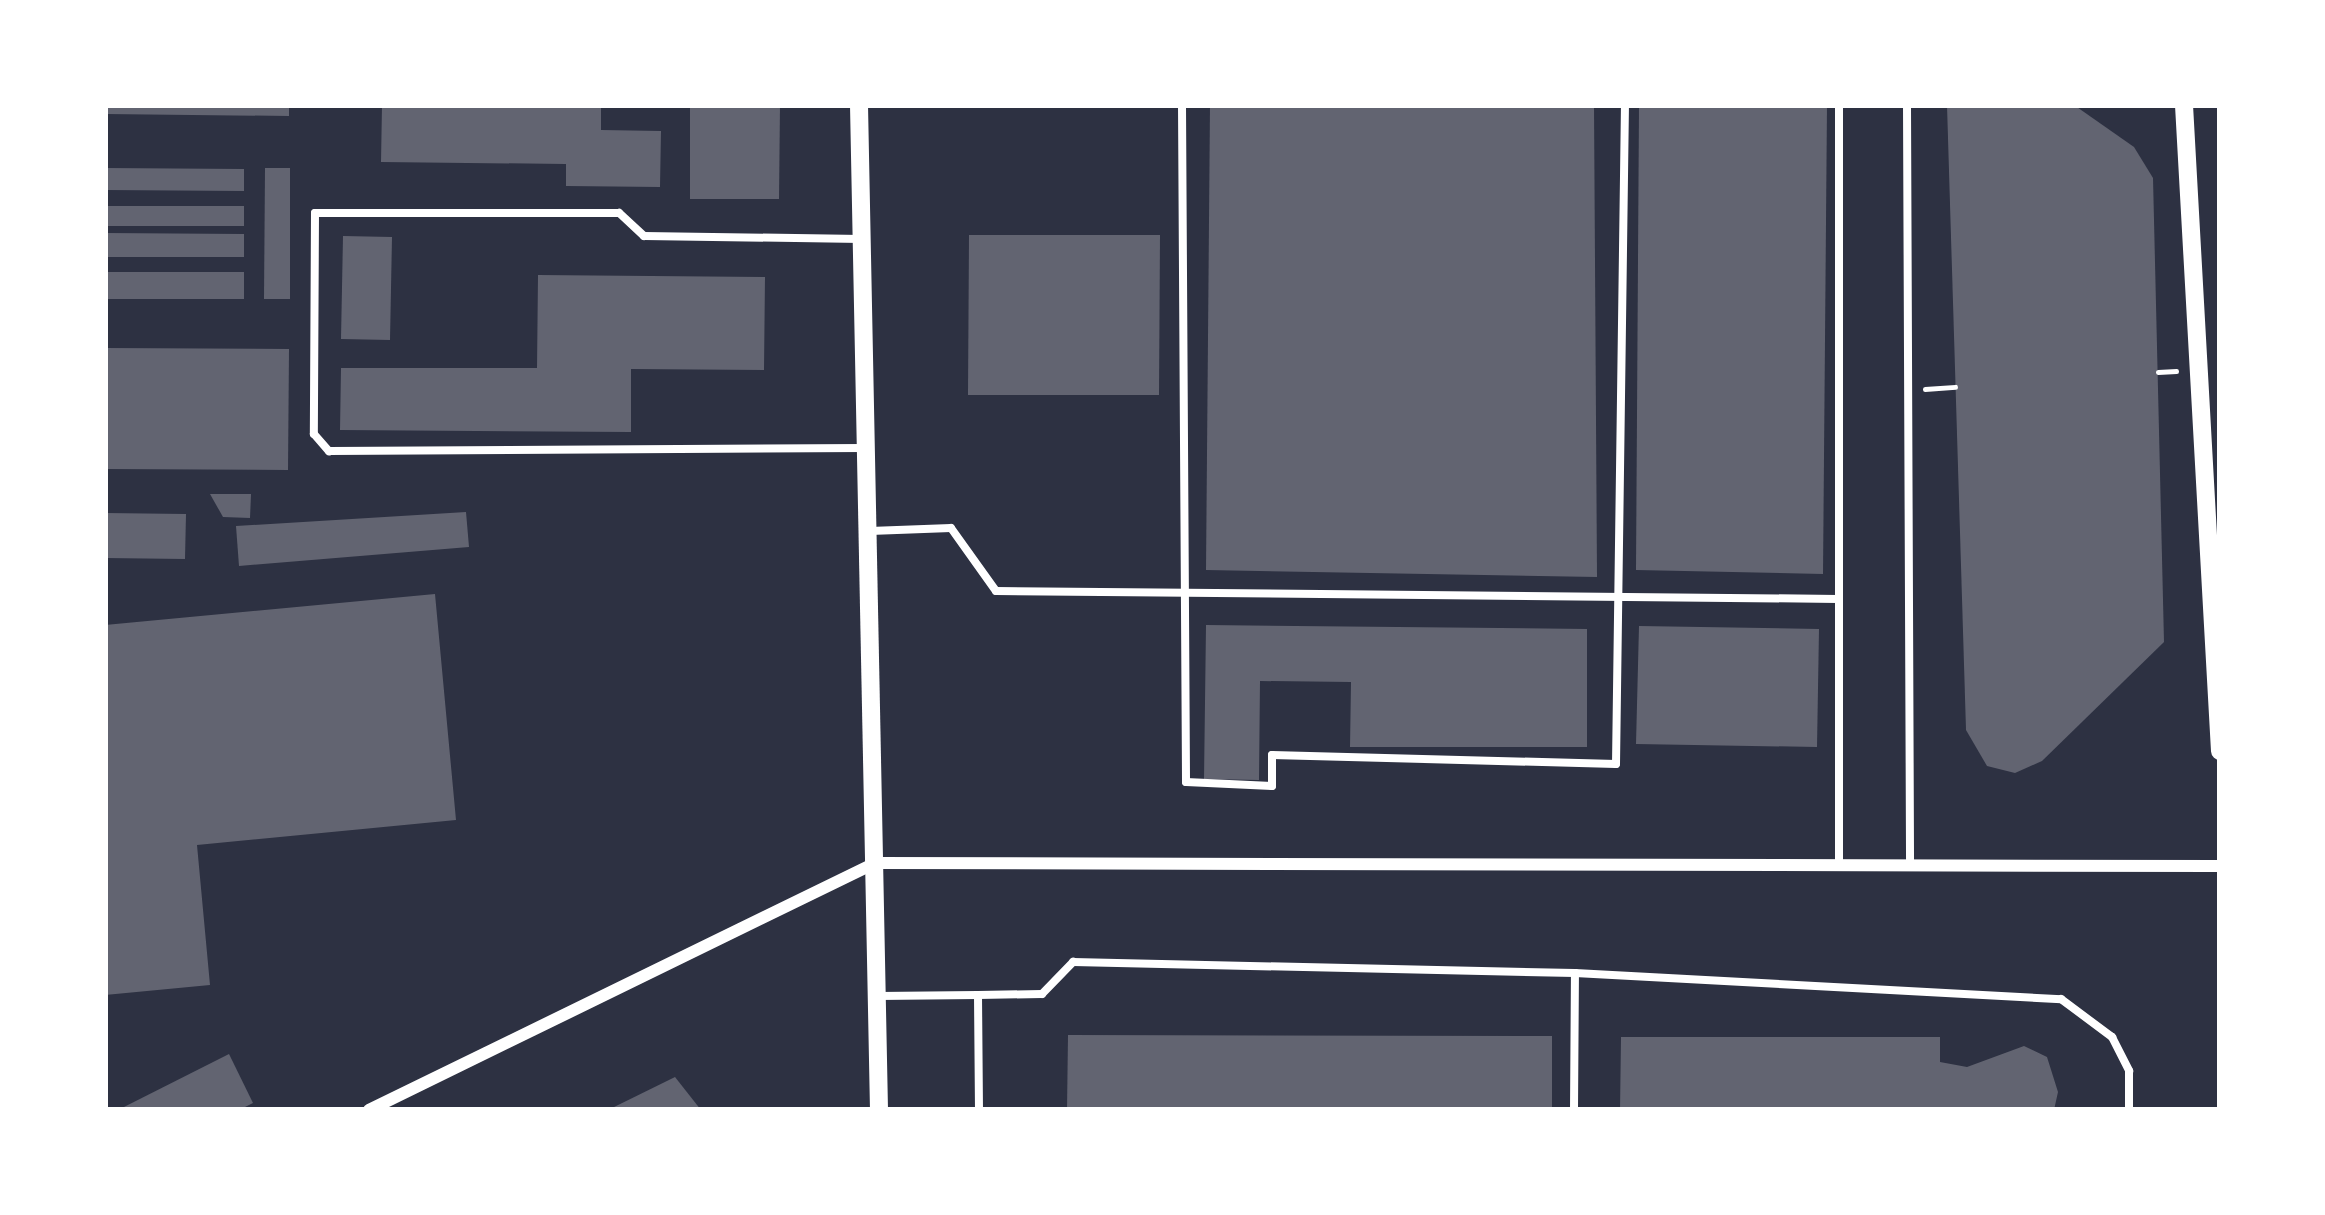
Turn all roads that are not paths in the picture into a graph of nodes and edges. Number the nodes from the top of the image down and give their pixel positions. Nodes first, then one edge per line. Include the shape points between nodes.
1 (859, 105) edge
2 (1182, 105) edge
3 (1625, 105) edge
4 (1839, 105) edge
5 (1907, 105) edge
6 (2185, 105) edge
7 (862, 239) junction
8 (866, 448) junction
9 (868, 531) junction
10 (1189, 592) junction
11 (1622, 593) junction
12 (1838, 599) junction
13 (2220, 751) edge
14 (875, 863) junction
15 (1839, 864) junction
16 (1910, 865) junction
17 (2220, 866) edge
18 (1575, 973) junction
19 (979, 995) junction
20 (877, 996) junction
21 (369, 1110) edge
22 (879, 1110) edge
23 (979, 1110) edge
24 (1574, 1110) edge
25 (2129, 1110) edge

1 - 7 street
2 - 10 lane
3 - 11 lane
4 - 12 lane
5 - 16 lane
6 - 13 street
7 - 8 street
7 - 8 lane via 644,236 619,213 315,213 314,434 329,451
8 - 9 street
9 - 10 lane via 951,528 996,591
9 - 14 street
10 - 11 lane
10 - 11 lane via 1186,782 1272,786 1272,755 1616,764
11 - 12 lane
12 - 15 lane
14 - 15 street
14 - 20 street
14 - 21 street
15 - 16 street
16 - 17 street
18 - 19 lane via 1073,962 1042,994
18 - 24 lane
18 - 25 lane via 2061,998 2112,1037 2128,1071
19 - 20 lane
19 - 23 lane
20 - 22 street

